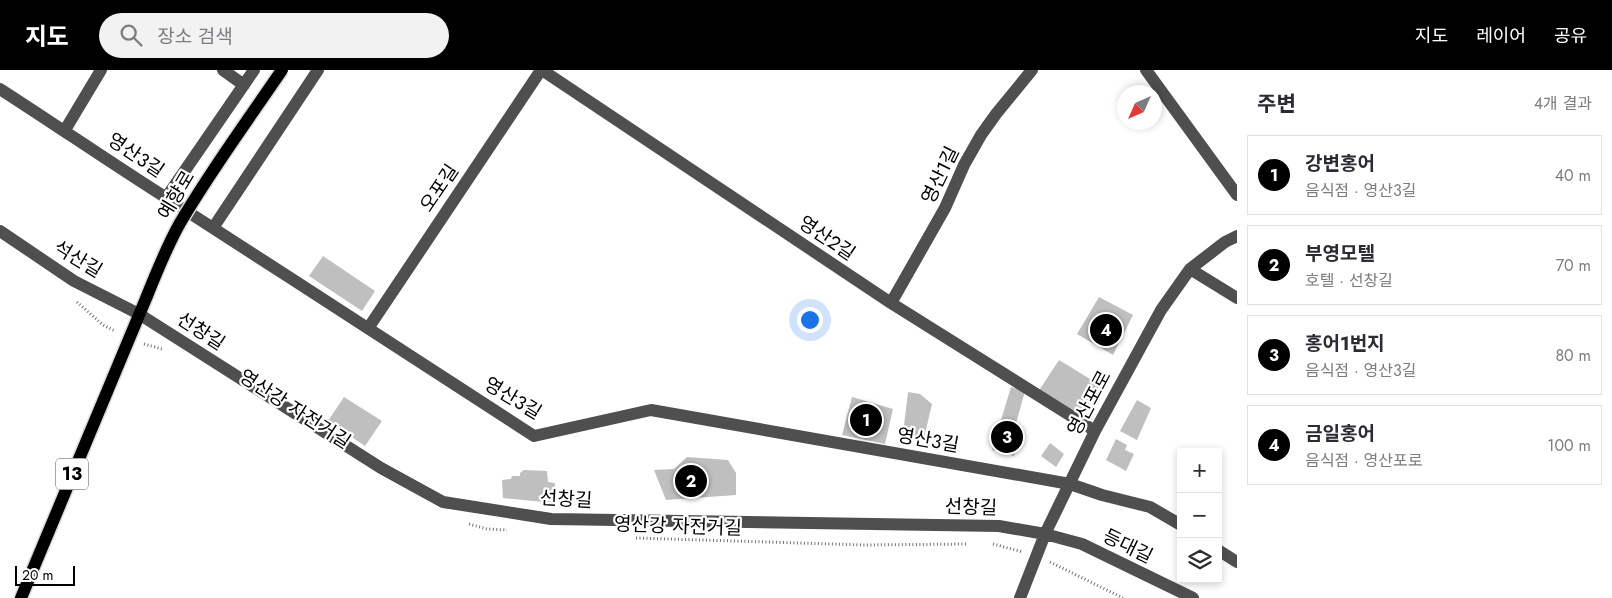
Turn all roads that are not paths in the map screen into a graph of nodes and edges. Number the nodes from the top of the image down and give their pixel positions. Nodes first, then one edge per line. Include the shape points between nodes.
1 (101, 70) edge
2 (223, 70) edge
3 (254, 70) edge
4 (282, 70) edge
5 (318, 70) edge
6 (542, 70) edge
7 (1032, 70) edge
8 (1153, 73) edge
9 (244, 85) junction
10 (0, 89) edge
11 (65, 130) junction
12 (1237, 195) edge
13 (166, 198) junction
14 (213, 228) junction
15 (0, 231) edge
16 (1237, 236) edge
17 (1190, 269) junction
18 (1237, 298) edge
19 (891, 303) junction
20 (139, 314) junction
21 (369, 327) junction
22 (1095, 431) junction
23 (1070, 484) junction
24 (1177, 523) edge
25 (1046, 534) junction
26 (1222, 553) edge
27 (1237, 562) edge
28 (20, 598) edge
29 (1020, 598) edge
30 (1193, 598) edge

1 - 11 street
2 - 9 street
3 - 9 street
4 - 20 main road, 예향로 / 13, bridge via 180,224
5 - 14 street
6 - 19 street, 영산2길
6 - 21 street, 오포길
7 - 19 street, 영산1길 via 982,134 945,208
8 - 12 street
9 - 13 street
10 - 11 street, 영산3길
11 - 13 street, 영산3길
13 - 14 street, 영산3길
14 - 21 street, 영산3길
15 - 20 street, 석산길 via 74,281
16 - 17 street, 영산포로
17 - 18 street
17 - 22 street, 영산포로 via 1161,310
19 - 22 street, 영산2길
20 - 25 street, 선창길 via 373,463 442,502 551,519 998,526
20 - 28 main road, 예향로 / 13
21 - 23 street, 영산3길 via 534,436 651,410
22 - 23 street, 영산포로
23 - 24 street, 영산3길 via 1150,507
23 - 25 street, 영산포로
25 - 29 street, 영산포로
25 - 30 street, 등대길 via 1082,544
26 - 27 street

